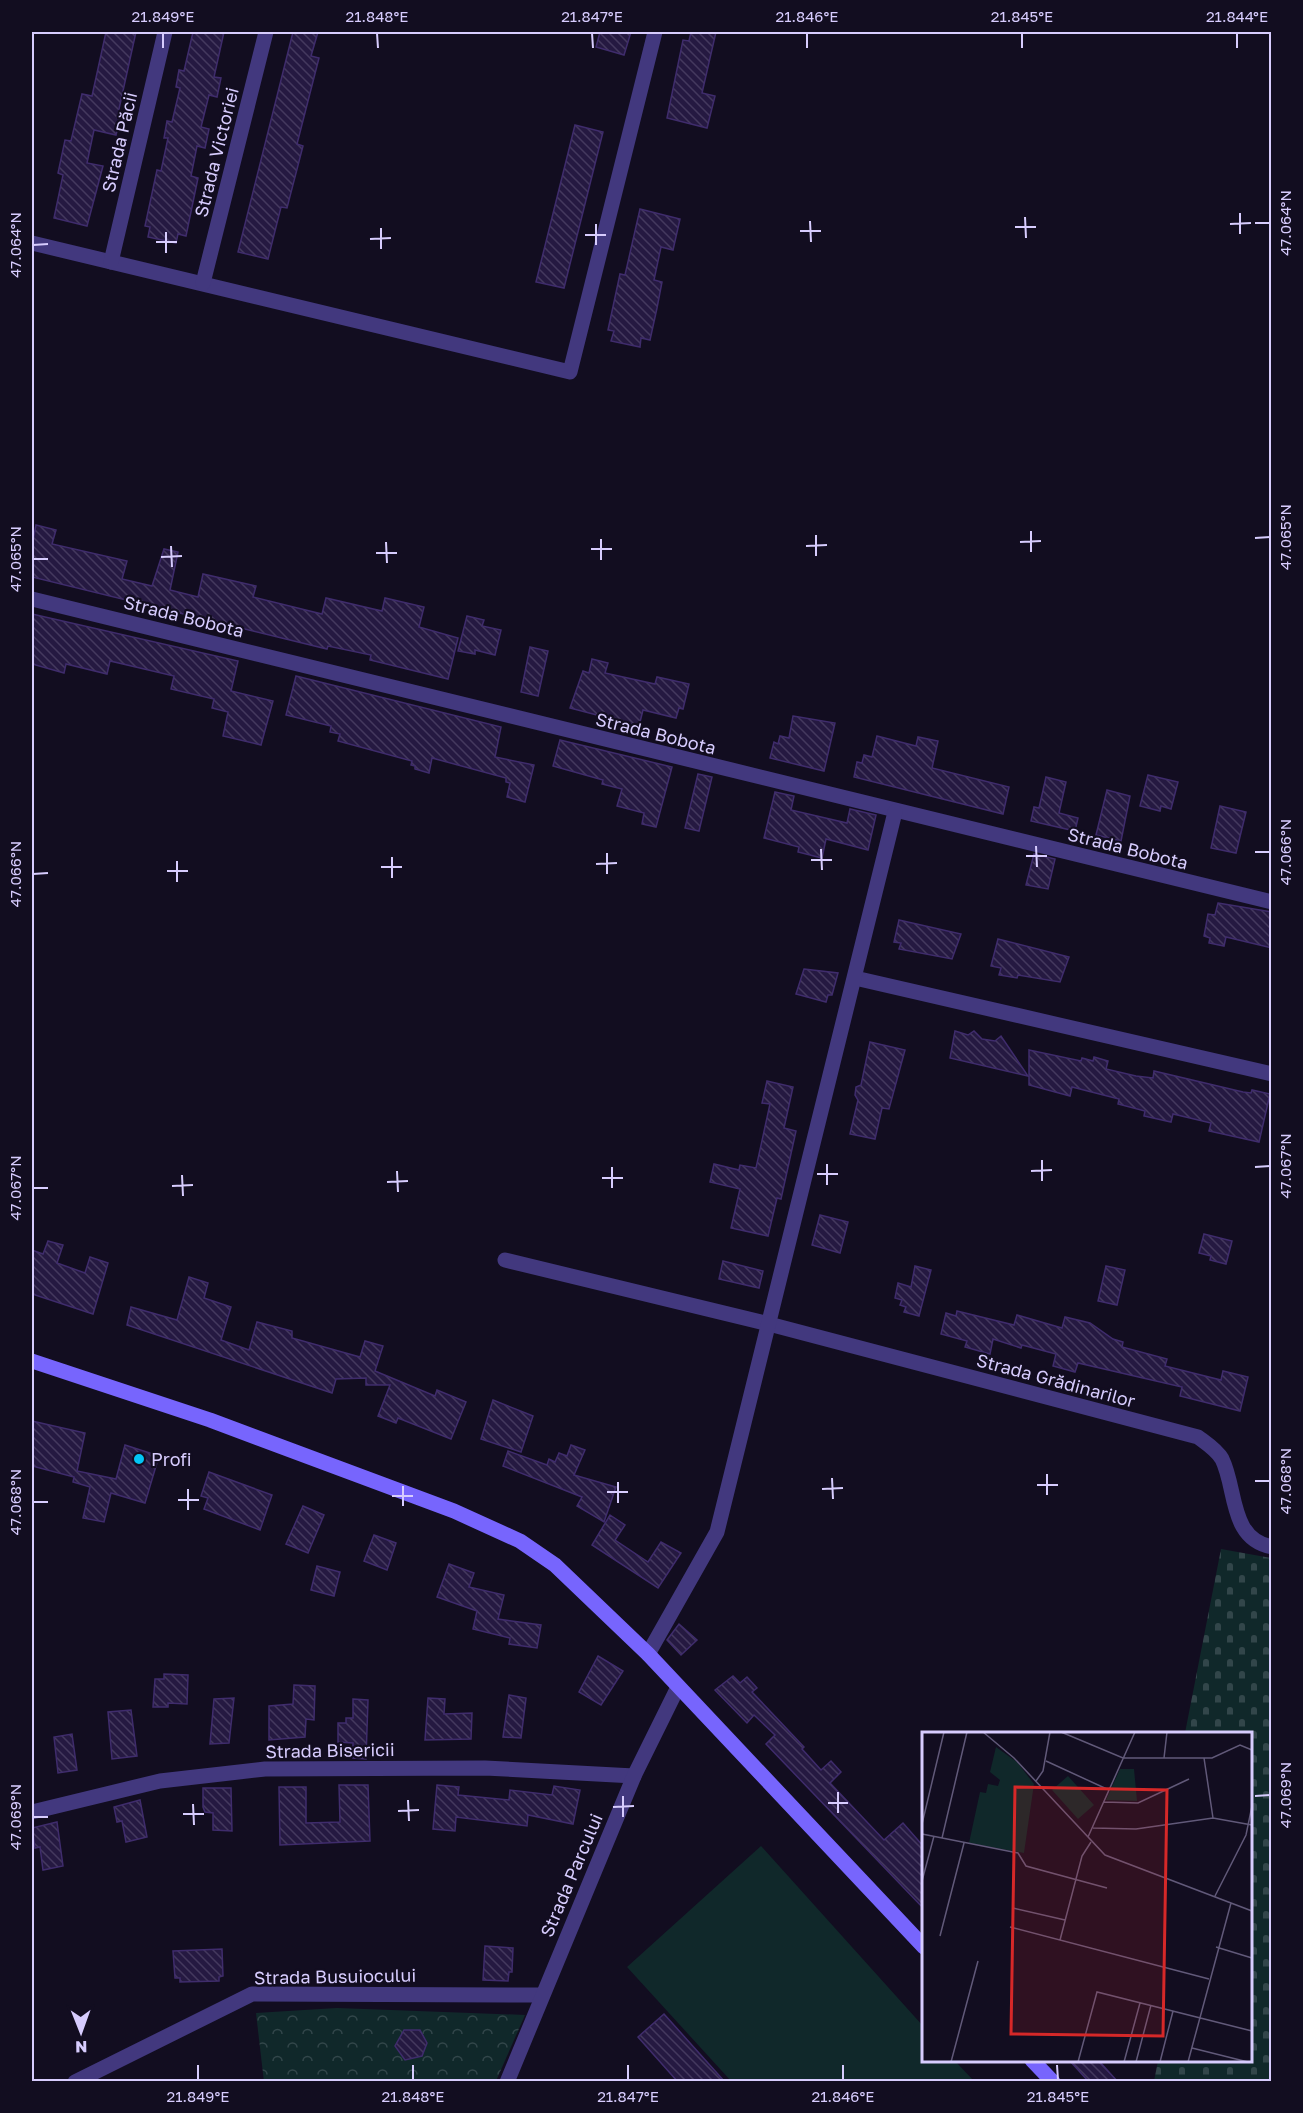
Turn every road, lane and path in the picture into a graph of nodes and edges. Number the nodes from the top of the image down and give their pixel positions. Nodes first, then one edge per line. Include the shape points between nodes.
1 (165, 32) edge
2 (266, 32) edge
3 (655, 32) edge
4 (32, 243) edge
5 (111, 261) junction
6 (203, 283) junction
7 (32, 599) edge
8 (895, 812) junction
9 (1272, 902) edge
10 (855, 978) junction
11 (1272, 1074) edge
12 (505, 1260) dead end
13 (770, 1324) junction
14 (32, 1361) edge
15 (1272, 1547) edge
16 (648, 1654) junction
17 (678, 1687) junction
18 (634, 1776) junction
19 (32, 1812) edge
20 (922, 1945) edge
21 (543, 1995) junction
22 (1033, 2062) edge
23 (75, 2082) edge
24 (507, 2082) edge
25 (1053, 2082) edge

1 - 5 street, Strada Păcii
2 - 6 street, Strada Victoriei
3 - 6 street via 570,372
4 - 5 street
5 - 6 street
7 - 8 street, Strada Bobota
8 - 9 street, Strada Bobota
8 - 10 street
10 - 11 street
10 - 13 street
12 - 13 street, Strada Grădinarilor
13 - 15 street, Strada Grădinarilor via 1198,1437 1222,1459 1239,1523 1249,1535
13 - 16 street via 717,1532
14 - 16 main road via 210,1420 490,1526 555,1565
16 - 17 main road
17 - 18 street, Strada Parcului
17 - 20 main road
18 - 19 street, Strada Bisericii via 485,1768 265,1769 160,1781
18 - 21 street, Strada Parcului
21 - 23 street, Strada Busuiocului via 252,1994
21 - 24 street, Strada Parcului
22 - 25 main road

